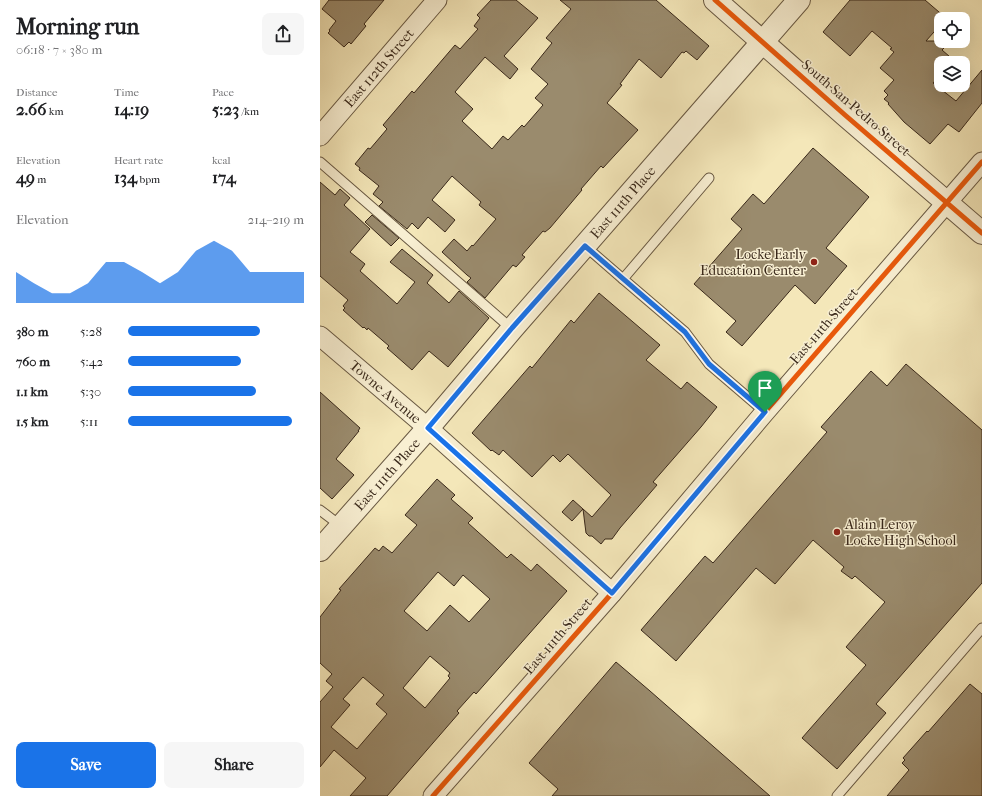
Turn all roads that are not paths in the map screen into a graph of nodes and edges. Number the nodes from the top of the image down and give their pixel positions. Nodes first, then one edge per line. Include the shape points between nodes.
1 (437, 0) edge
2 (715, 0) edge
3 (799, 0) edge
4 (763, 42) junction
5 (320, 136) edge
6 (320, 162) edge
7 (982, 162) edge
8 (709, 178) dead end
9 (947, 202) junction
10 (982, 233) edge
11 (585, 246) junction
12 (623, 279) junction
13 (512, 328) junction
14 (320, 336) edge
15 (765, 412) junction
16 (428, 428) junction
17 (320, 510) edge
18 (341, 526) junction
19 (320, 550) edge
20 (612, 593) junction
21 (982, 628) edge
22 (433, 796) edge
23 (837, 796) edge

1 - 5 street, East 112th Street
2 - 4 street, South San Pedro Street
3 - 4 street, East 111th Place
4 - 9 street, South San Pedro Street
4 - 11 street, East 111th Place
6 - 13 lane
7 - 9 street, East 111th Street
8 - 12 lane
9 - 10 street, South San Pedro Street
9 - 15 street, East 111th Street
11 - 12 lane
11 - 13 street, East 111th Place
12 - 15 lane via 685,332 709,364
13 - 16 street, East 111th Place
14 - 16 street, Towne Avenue
15 - 20 street, East 111th Street
16 - 18 street, East 111th Place
16 - 20 street, Towne Avenue
17 - 18 lane
18 - 19 street, East 111th Place
20 - 22 street, East 111th Street
21 - 23 lane

